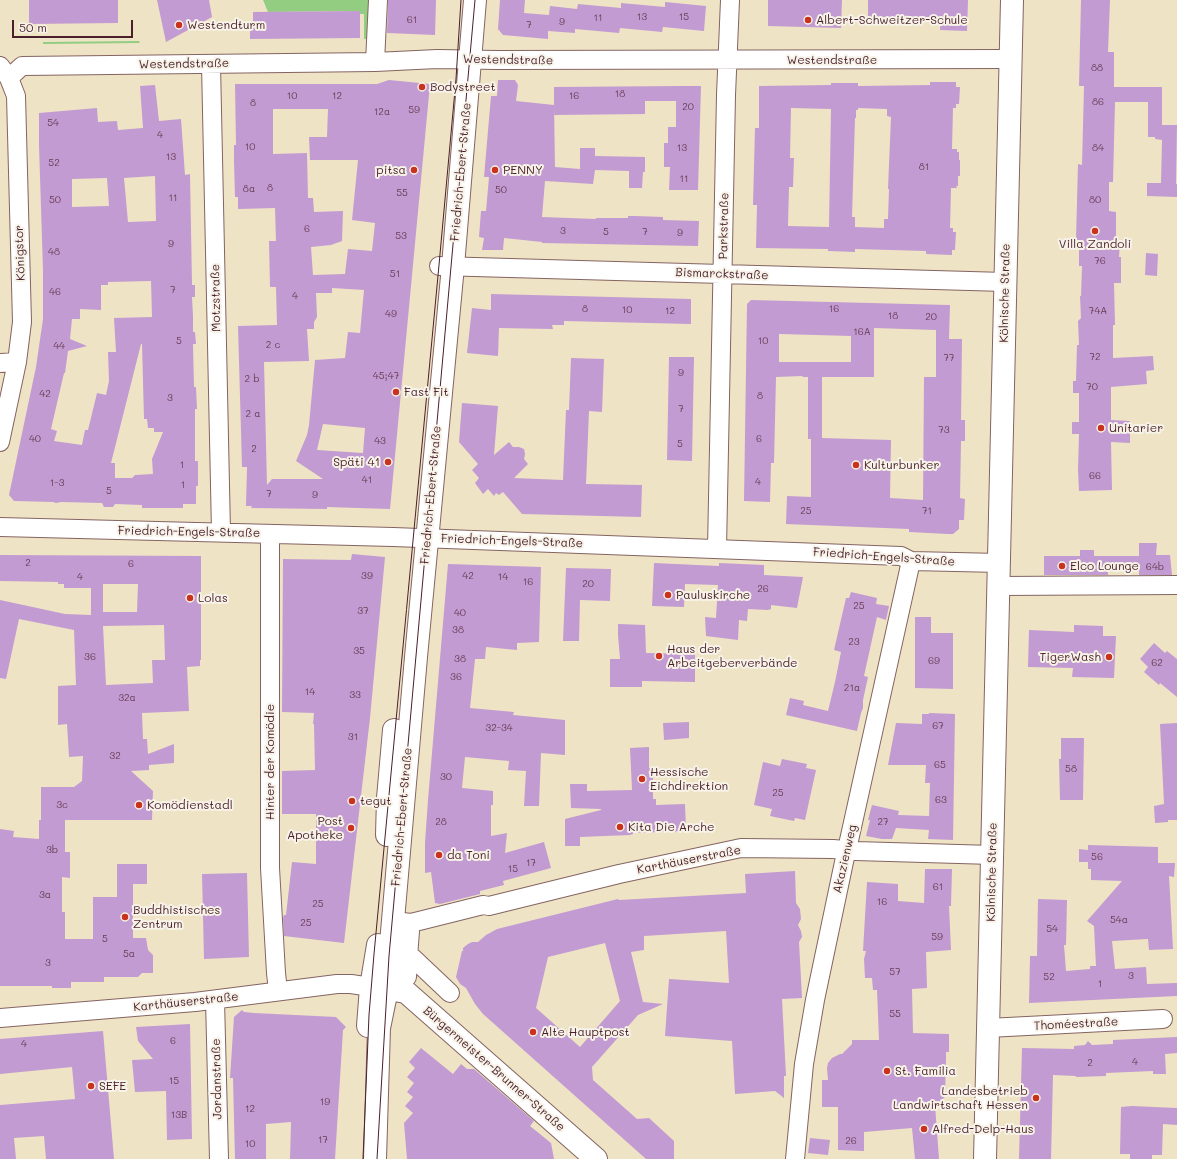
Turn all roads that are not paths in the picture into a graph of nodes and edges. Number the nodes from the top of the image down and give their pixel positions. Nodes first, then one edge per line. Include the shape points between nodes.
1 (378, 0) edge
2 (461, 0) edge
3 (475, 0) edge
4 (730, 0) edge
5 (1012, 0) edge
6 (463, 59) junction
7 (1010, 59) junction
8 (727, 60) junction
9 (375, 62) junction
10 (211, 64) junction
11 (4, 72) edge
12 (446, 266) junction
13 (722, 274) junction
14 (1005, 282) junction
15 (9, 362) edge
16 (0, 442) edge
17 (0, 528) edge
18 (220, 532) junction
19 (270, 534) junction
20 (420, 538) junction
21 (717, 549) junction
22 (911, 561) junction
23 (1000, 563) junction
24 (1177, 585) edge
25 (999, 586) junction
26 (847, 850) junction
27 (992, 856) junction
28 (470, 919) dead end
29 (404, 929) junction
30 (403, 957) junction
31 (407, 977) dead end
32 (379, 988) junction
33 (278, 991) junction
34 (450, 993) dead end
35 (215, 1000) junction
36 (0, 1018) edge
37 (1163, 1019) dead end
38 (988, 1028) junction
39 (219, 1159) edge
40 (362, 1159) edge
41 (375, 1159) edge
42 (596, 1159) edge
43 (795, 1159) edge
44 (985, 1159) edge

1 - 9 street
2 - 6 main road, Friedrich-Ebert-Straße
3 - 6 main road, Friedrich-Ebert-Straße
4 - 8 street, Parkstraße
5 - 7 main road, Kölnische Straße
6 - 8 street, Westendstraße
6 - 9 street, Westendstraße
6 - 12 main road, Friedrich-Ebert-Straße
7 - 8 street, Westendstraße
7 - 14 main road, Kölnische Straße
8 - 13 street, Parkstraße
9 - 10 street, Westendstraße
10 - 11 street, Westendstraße via 22,66
10 - 18 street, Motzstraße
11 - 15 street, Königstor via 16,96 22,315
12 - 13 street, Bismarckstraße
12 - 20 main road, Friedrich-Ebert-Straße
13 - 14 street, Bismarckstraße
13 - 21 street, Parkstraße
14 - 23 main road, Kölnische Straße
15 - 16 street, Königstor
17 - 18 street, Friedrich-Engels-Straße
18 - 19 street, Friedrich-Engels-Straße
19 - 20 street, Friedrich-Engels-Straße
19 - 33 street, Hinter der Komödie via 270,868
20 - 21 street, Friedrich-Engels-Straße
20 - 29 main road, Friedrich-Ebert-Straße
20 - 32 main road, Friedrich-Ebert-Straße via 388,798 386,863 379,939
21 - 22 street, Friedrich-Engels-Straße via 901,556
22 - 23 street, Friedrich-Engels-Straße
22 - 26 street, Akazienweg
23 - 25 main road, Kölnische Straße
24 - 25 street
25 - 27 main road, Kölnische Straße
26 - 27 street, Karthäuserstraße
26 - 29 street, Karthäuserstraße via 741,848 619,874 490,906 483,905 411,923
26 - 43 street, Akazienweg via 815,1000
27 - 38 main road, Kölnische Straße
28 - 29 street
29 - 30 street
29 - 32 main road, Friedrich-Ebert-Straße
30 - 31 street
30 - 34 street via 413,958
32 - 33 street, Karthäuserstraße via 336,984
32 - 40 main road, Friedrich-Ebert-Straße via 368,1023
32 - 41 main road, Friedrich-Ebert-Straße
32 - 42 main road, Bürgermeister-Brunner-Straße via 406,992
33 - 35 street, Karthäuserstraße
35 - 36 street, Karthäuserstraße
35 - 39 street, Jordanstraße
37 - 38 street, Thoméestraße
38 - 44 main road, Kölnische Straße

